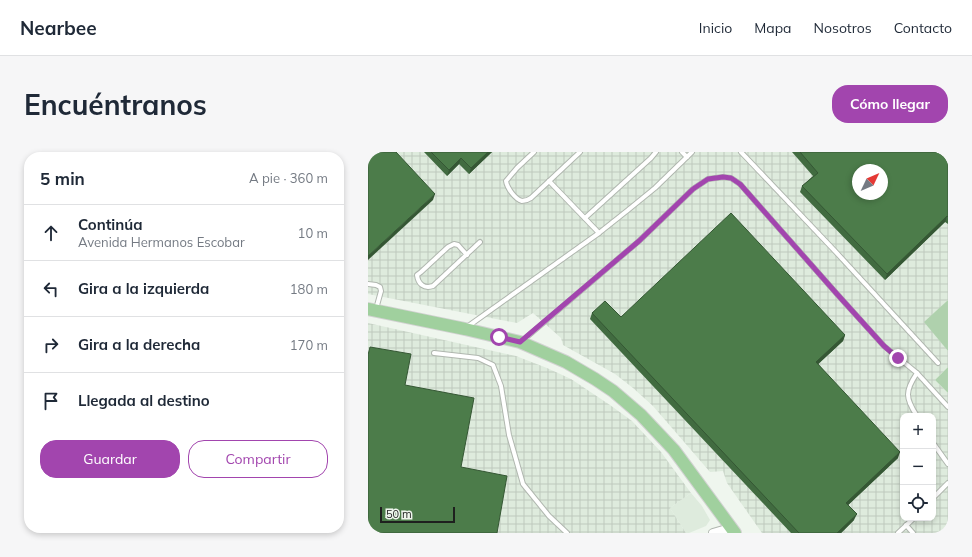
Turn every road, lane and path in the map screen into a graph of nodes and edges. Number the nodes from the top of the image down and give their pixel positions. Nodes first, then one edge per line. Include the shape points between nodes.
1 (534, 152) edge
2 (580, 152) edge
3 (656, 152) edge
4 (682, 152) edge
5 (692, 152) edge
6 (741, 152) edge
7 (687, 157) junction
8 (549, 181) junction
9 (585, 218) junction
10 (599, 233) junction
11 (480, 242) dead end
12 (467, 254) junction
13 (368, 284) edge
14 (372, 310) edge
15 (464, 329) junction
16 (520, 342) junction
17 (434, 353) dead end
18 (938, 363) dead end
19 (917, 373) junction
20 (948, 407) edge
21 (915, 413) edge
22 (936, 446) edge
23 (948, 464) edge
24 (948, 483) edge
25 (936, 495) edge
26 (911, 521) edge
27 (906, 526) junction
28 (948, 528) edge
29 (732, 530) edge
30 (567, 533) edge
31 (713, 533) edge
32 (898, 533) edge
33 (913, 533) edge
34 (943, 533) edge

1 - 8 lane via 510,176 506,185 510,192 523,201 531,198
2 - 8 lane
3 - 9 lane
4 - 7 lane
5 - 7 lane
6 - 18 lane
7 - 10 lane via 655,188
8 - 9 lane
9 - 10 lane
10 - 15 lane
11 - 12 lane
12 - 12 lane via 433,286 422,286 418,275 448,247 458,245
13 - 14 lane via 380,287 381,291
14 - 15 main road
15 - 16 main road
16 - 19 lane via 639,241 693,189 708,179 723,177 731,178 740,184 884,346
16 - 29 main road via 566,362 613,390 674,450
17 - 30 lane via 478,358 493,365 501,386 509,436 523,484 549,516
19 - 20 lane
19 - 21 lane via 908,388 908,399
22 - 23 lane
24 - 25 lane
26 - 27 lane
27 - 32 lane
27 - 33 lane
28 - 34 lane
29 - 31 street

